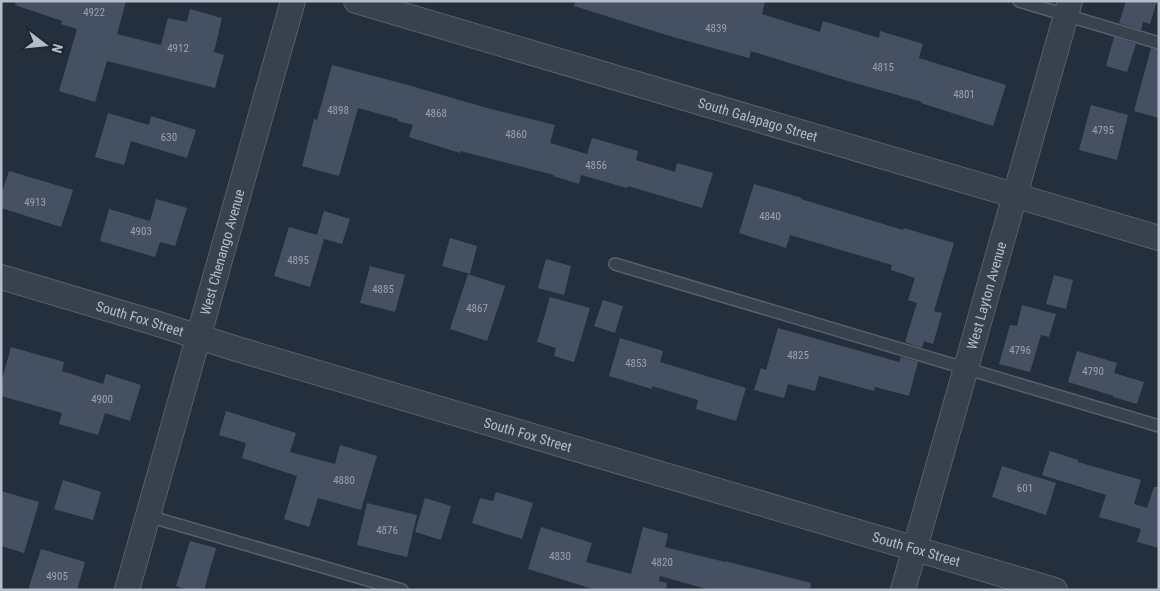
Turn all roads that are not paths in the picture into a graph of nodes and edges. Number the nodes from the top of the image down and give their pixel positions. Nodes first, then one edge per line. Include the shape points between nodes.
1 (293, 1) edge
2 (356, 1) edge
3 (1019, 1) edge
4 (1068, 8) edge
5 (1159, 43) edge
6 (1015, 196) junction
7 (1159, 238) edge
8 (615, 264) dead end
9 (1, 277) edge
10 (198, 337) junction
11 (966, 369) junction
12 (1159, 426) edge
13 (148, 516) junction
14 (914, 548) junction
15 (127, 590) edge
16 (402, 590) edge
17 (903, 590) edge
18 (1055, 590) edge

1 - 10 street, West Chenango Avenue
2 - 6 street, South Galapago Street
3 - 4 lane
4 - 5 lane
4 - 6 street, West Layton Avenue
6 - 7 street, South Galapago Street
6 - 11 street, West Layton Avenue
8 - 11 lane
9 - 10 street, South Fox Street
10 - 13 street, West Chenango Avenue
10 - 14 street, South Fox Street
11 - 12 lane
11 - 14 street, West Layton Avenue
13 - 15 street, West Chenango Avenue
13 - 16 lane
14 - 17 street, West Layton Avenue
14 - 18 street, South Fox Street

